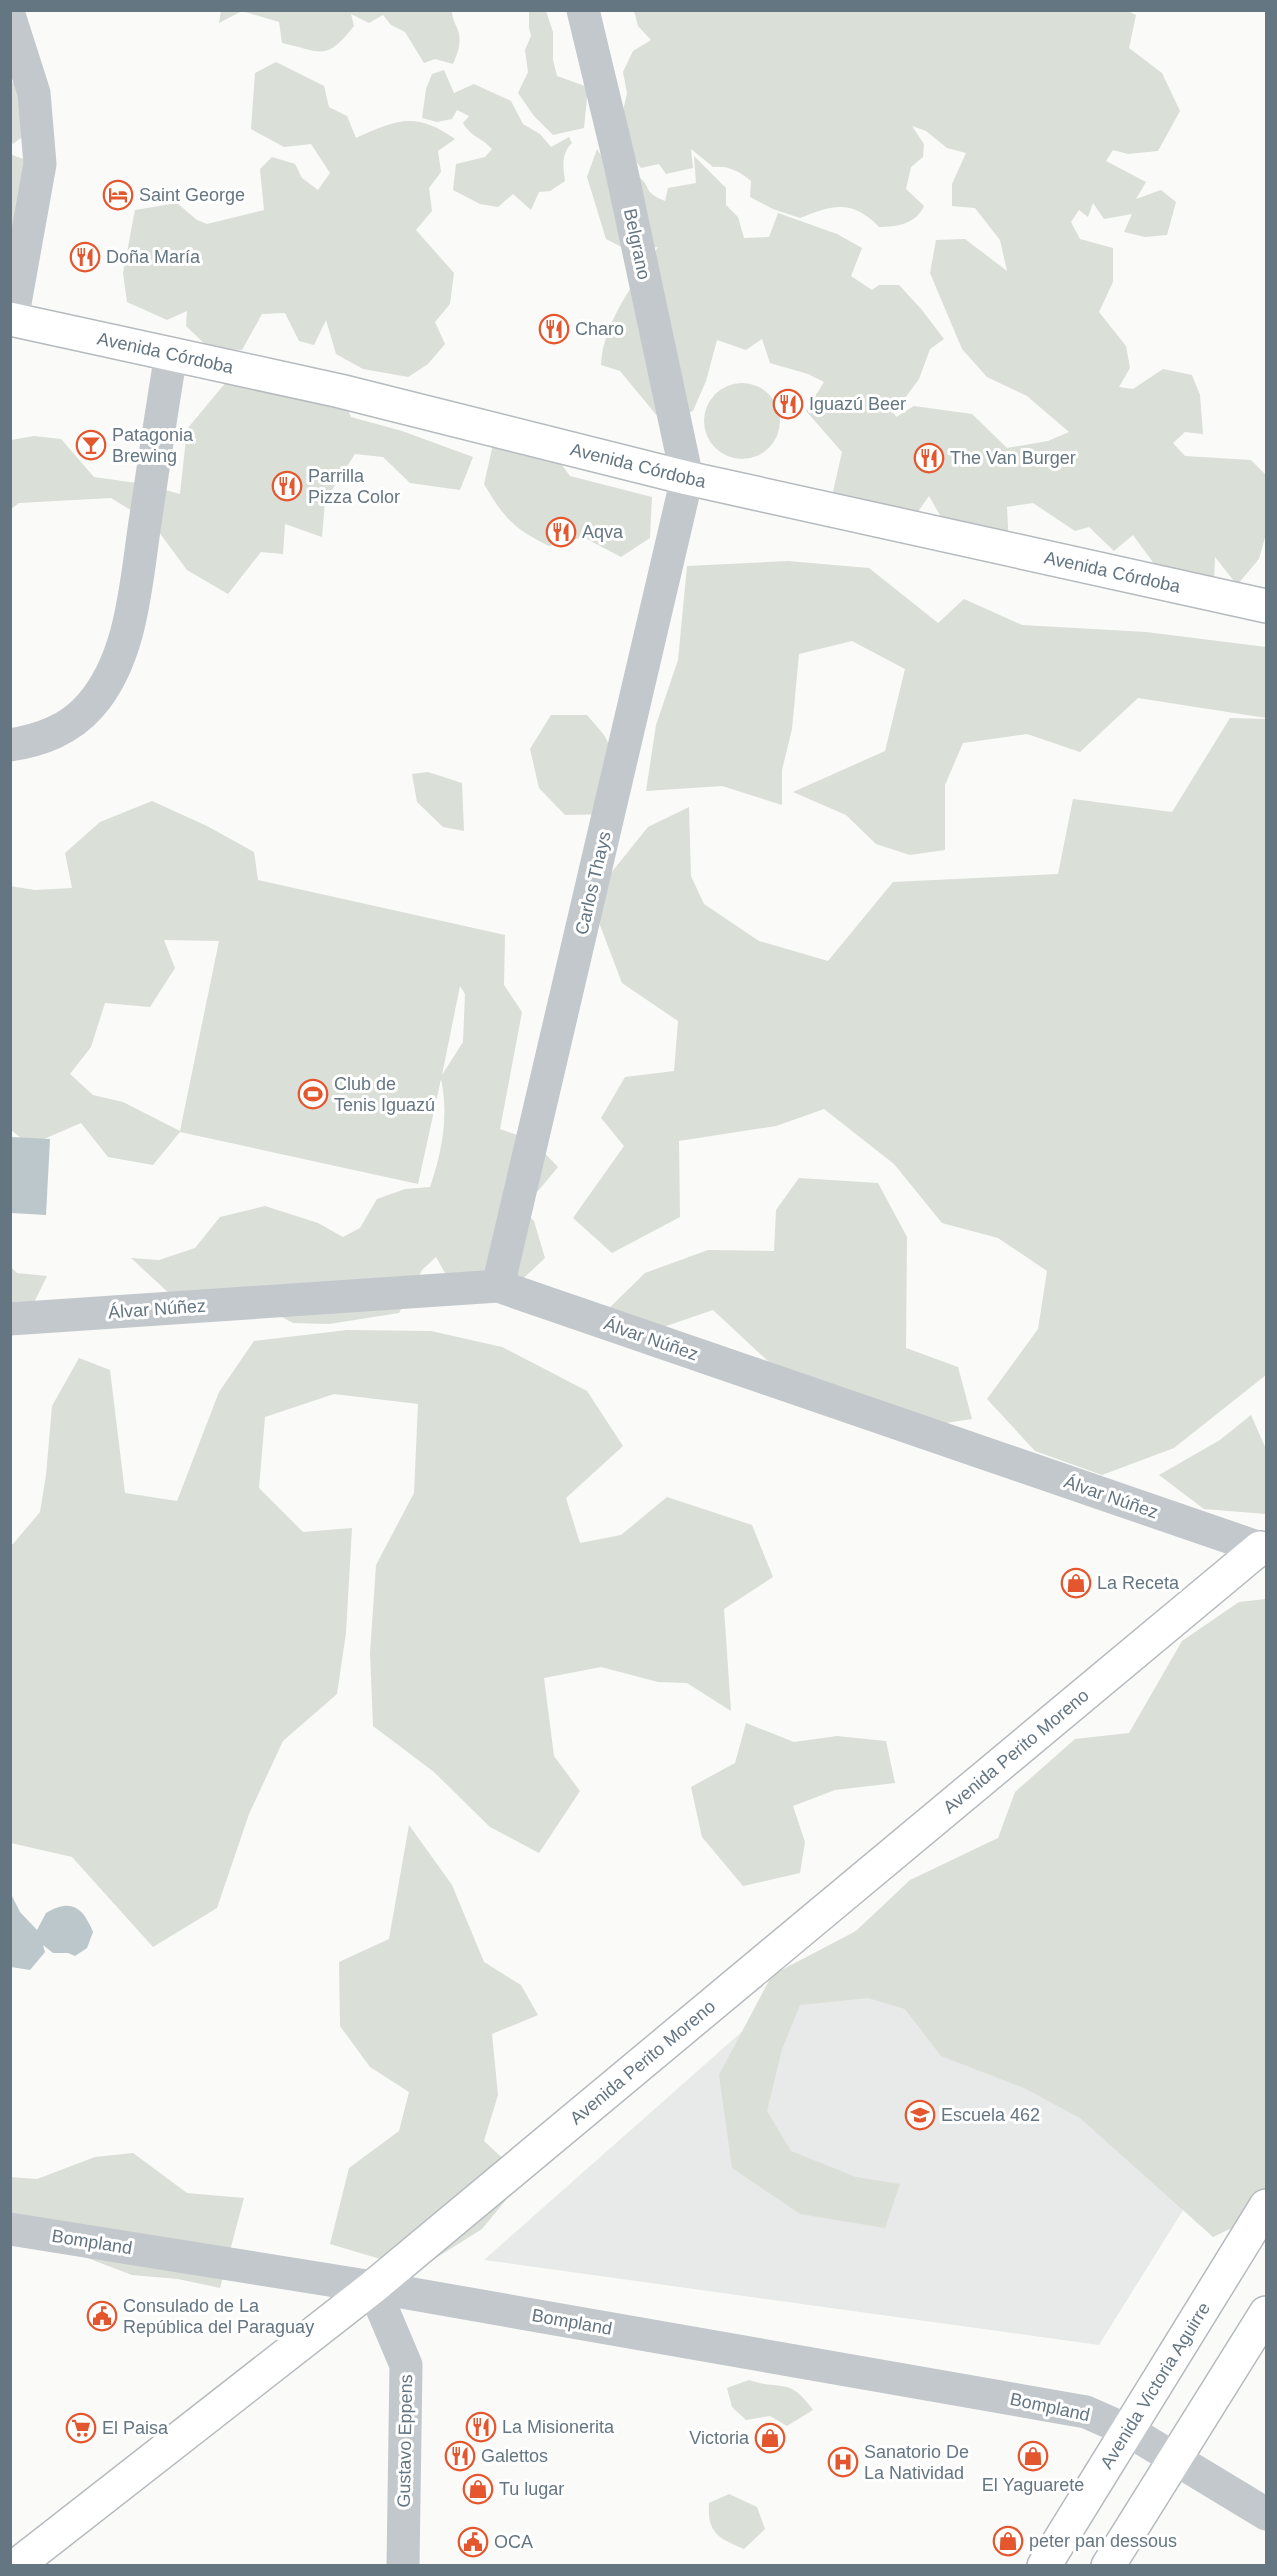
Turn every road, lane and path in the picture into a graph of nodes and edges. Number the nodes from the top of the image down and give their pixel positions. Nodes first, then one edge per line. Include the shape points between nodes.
1 (584, 10) edge
2 (10, 18) edge
3 (11, 319) edge
4 (171, 354) junction
5 (687, 478) junction
6 (1266, 606) edge
7 (10, 745) edge
8 (498, 1286) junction
9 (10, 1319) edge
10 (1263, 1549) edge
11 (1266, 2206) edge
12 (10, 2229) edge
13 (373, 2287) junction
14 (1266, 2313) edge
15 (1129, 2431) junction
16 (1175, 2460) junction
17 (1266, 2514) edge
18 (16, 2565) edge
19 (404, 2565) edge
20 (1044, 2565) edge
21 (1108, 2565) edge

1 - 5 street, Belgrano
2 - 3 street via 34,93 40,164
3 - 4 main road, Avenida Córdoba
4 - 5 main road, Avenida Córdoba
4 - 7 street via 129,622 112,673 90,706 64,729
5 - 6 main road, Avenida Córdoba
5 - 8 street, Carlos Thays
8 - 9 street, Álvar Núñez
8 - 10 street, Álvar Núñez
10 - 13 main road, Avenida Perito Moreno
11 - 15 main road, Avenida Victoria Aguirre
12 - 13 street, Bompland
13 - 15 street, Bompland via 1086,2412
13 - 18 main road, Avenida Perito Moreno
13 - 19 street, Gustavo Eppens via 406,2365
14 - 16 main road
15 - 16 street, Bompland
15 - 20 main road, Avenida Victoria Aguirre
16 - 17 street, Bompland
16 - 21 main road

